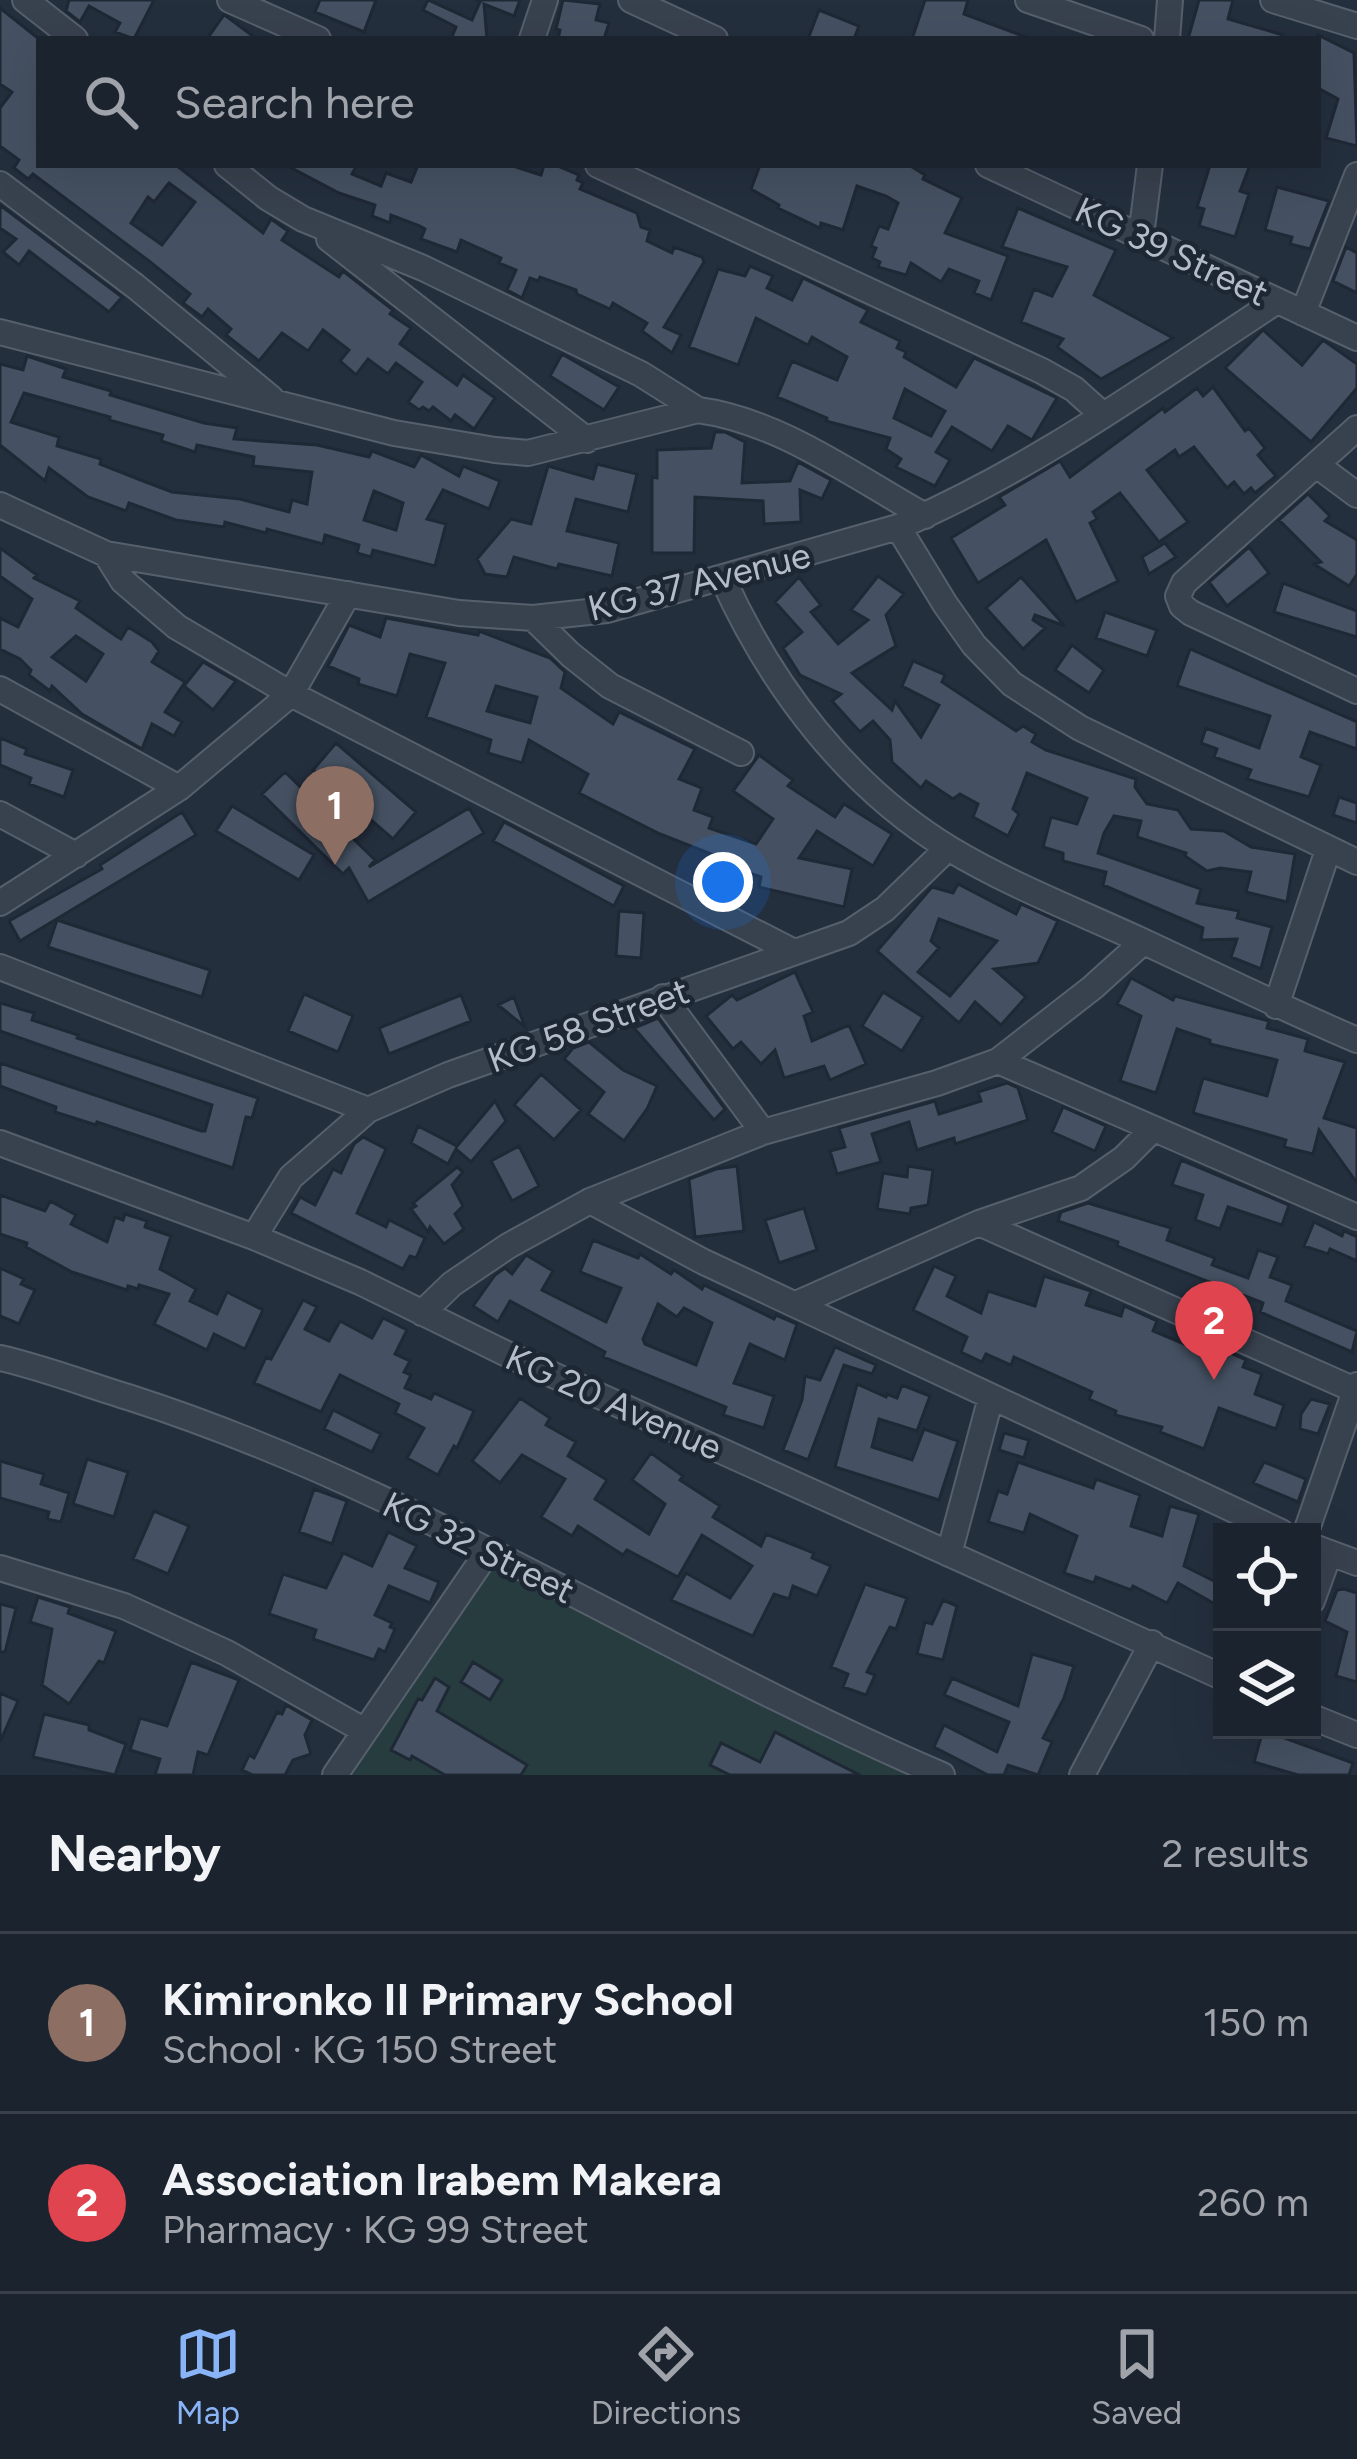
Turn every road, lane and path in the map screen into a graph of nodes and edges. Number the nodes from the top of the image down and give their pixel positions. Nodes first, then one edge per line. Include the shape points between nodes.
1 (25, 0) edge
2 (230, 0) edge
3 (545, 0) edge
4 (631, 0) edge
5 (1028, 0) edge
6 (1171, 0) edge
7 (1273, 0) edge
8 (1357, 26) edge
9 (71, 36) edge
10 (311, 36) edge
11 (533, 36) edge
12 (709, 36) edge
13 (1132, 36) edge
14 (1167, 36) edge
15 (231, 168) edge
16 (604, 168) edge
17 (994, 168) edge
18 (1150, 168) edge
19 (1357, 176) edge
20 (0, 184) edge
21 (303, 219) junction
22 (1141, 236) junction
23 (1276, 301) junction
24 (1303, 313) junction
25 (0, 332) edge
26 (1357, 338) edge
27 (276, 402) junction
28 (698, 410) junction
29 (1103, 415) junction
30 (1357, 428) edge
31 (587, 440) junction
32 (1318, 466) junction
33 (1357, 495) edge
34 (0, 505) edge
35 (925, 516) junction
36 (898, 527) junction
37 (106, 554) junction
38 (723, 579) junction
39 (348, 595) junction
40 (533, 618) junction
41 (0, 689) edge
42 (1357, 691) edge
43 (291, 694) junction
44 (741, 753) dead end
45 (179, 788) junction
46 (0, 814) edge
47 (948, 848) junction
48 (1328, 850) junction
49 (76, 855) junction
50 (1357, 862) edge
51 (0, 903) edge
52 (1143, 941) junction
53 (794, 952) junction
54 (0, 967) edge
55 (663, 997) junction
56 (1276, 1006) junction
57 (1357, 1040) edge
58 (998, 1061) junction
59 (368, 1110) junction
60 (1153, 1130) junction
61 (763, 1132) junction
62 (0, 1143) edge
63 (590, 1201) junction
64 (1357, 1217) edge
65 (979, 1222) junction
66 (254, 1237) junction
67 (796, 1304) junction
68 (422, 1312) junction
69 (0, 1358) edge
70 (1356, 1388) edge
71 (991, 1397) junction
72 (1262, 1523) edge
73 (1309, 1523) edge
74 (489, 1550) junction
75 (1321, 1550) edge
76 (949, 1554) junction
77 (1357, 1563) edge
78 (0, 1568) edge
79 (1152, 1643) junction
80 (1213, 1673) edge
81 (1321, 1721) edge
82 (365, 1731) junction
83 (1357, 1735) edge
84 (335, 1775) edge
85 (943, 1775) edge
86 (1082, 1775) edge

1 - 9 street
2 - 10 street
3 - 11 street
4 - 12 street
5 - 13 street
6 - 14 street
7 - 8 street
15 - 21 street
16 - 29 street via 1042,371
17 - 22 street, KG 39 Street
18 - 22 street
19 - 24 street
20 - 27 street
21 - 28 street via 423,268
21 - 31 street
22 - 23 street, KG 39 Street
23 - 24 street, KG 39 Street
23 - 29 street, KG 37 Avenue
24 - 26 street, KG 39 Street
25 - 27 street
27 - 31 street via 495,451
28 - 31 street
28 - 35 street via 777,433
29 - 35 street, KG 37 Avenue via 1003,479
30 - 32 street
32 - 33 street
32 - 42 street via 1178,596 1191,613
34 - 37 street, KG 37 Avenue
35 - 36 street, KG 37 Avenue
36 - 38 street, KG 37 Avenue
36 - 48 street via 955,617 1012,684 1080,728
37 - 39 street, KG 37 Avenue
37 - 43 street via 159,614
38 - 40 street, KG 37 Avenue via 607,610
38 - 47 street via 748,633 821,738
39 - 40 street, KG 37 Avenue
39 - 43 street
40 - 44 street via 610,686
41 - 45 street
43 - 45 street
43 - 53 street
45 - 49 street
46 - 49 street
47 - 52 street
47 - 53 street, KG 58 Street via 885,909 849,933
48 - 50 street
48 - 56 street
49 - 51 street
52 - 56 street
52 - 58 street
53 - 55 street, KG 58 Street
54 - 59 street
55 - 59 street, KG 58 Street
55 - 61 street
56 - 57 street
58 - 60 street
58 - 61 street
59 - 66 street, KG 58 Street via 291,1177
60 - 64 street
60 - 65 street via 1081,1188
61 - 63 street
62 - 66 street, KG 20 Avenue
63 - 67 street
63 - 68 street via 508,1246
65 - 67 street
65 - 70 street
66 - 68 street, KG 20 Avenue
67 - 71 street
68 - 76 street, KG 20 Avenue
69 - 74 street, KG 32 Street via 230,1430
70 - 73 street
71 - 72 street
71 - 76 street
74 - 82 street
74 - 85 street, KG 32 Street
75 - 77 street
76 - 79 street, KG 20 Avenue
78 - 82 street via 124,1606
79 - 80 street, KG 20 Avenue
79 - 86 street
81 - 83 street
82 - 84 street

